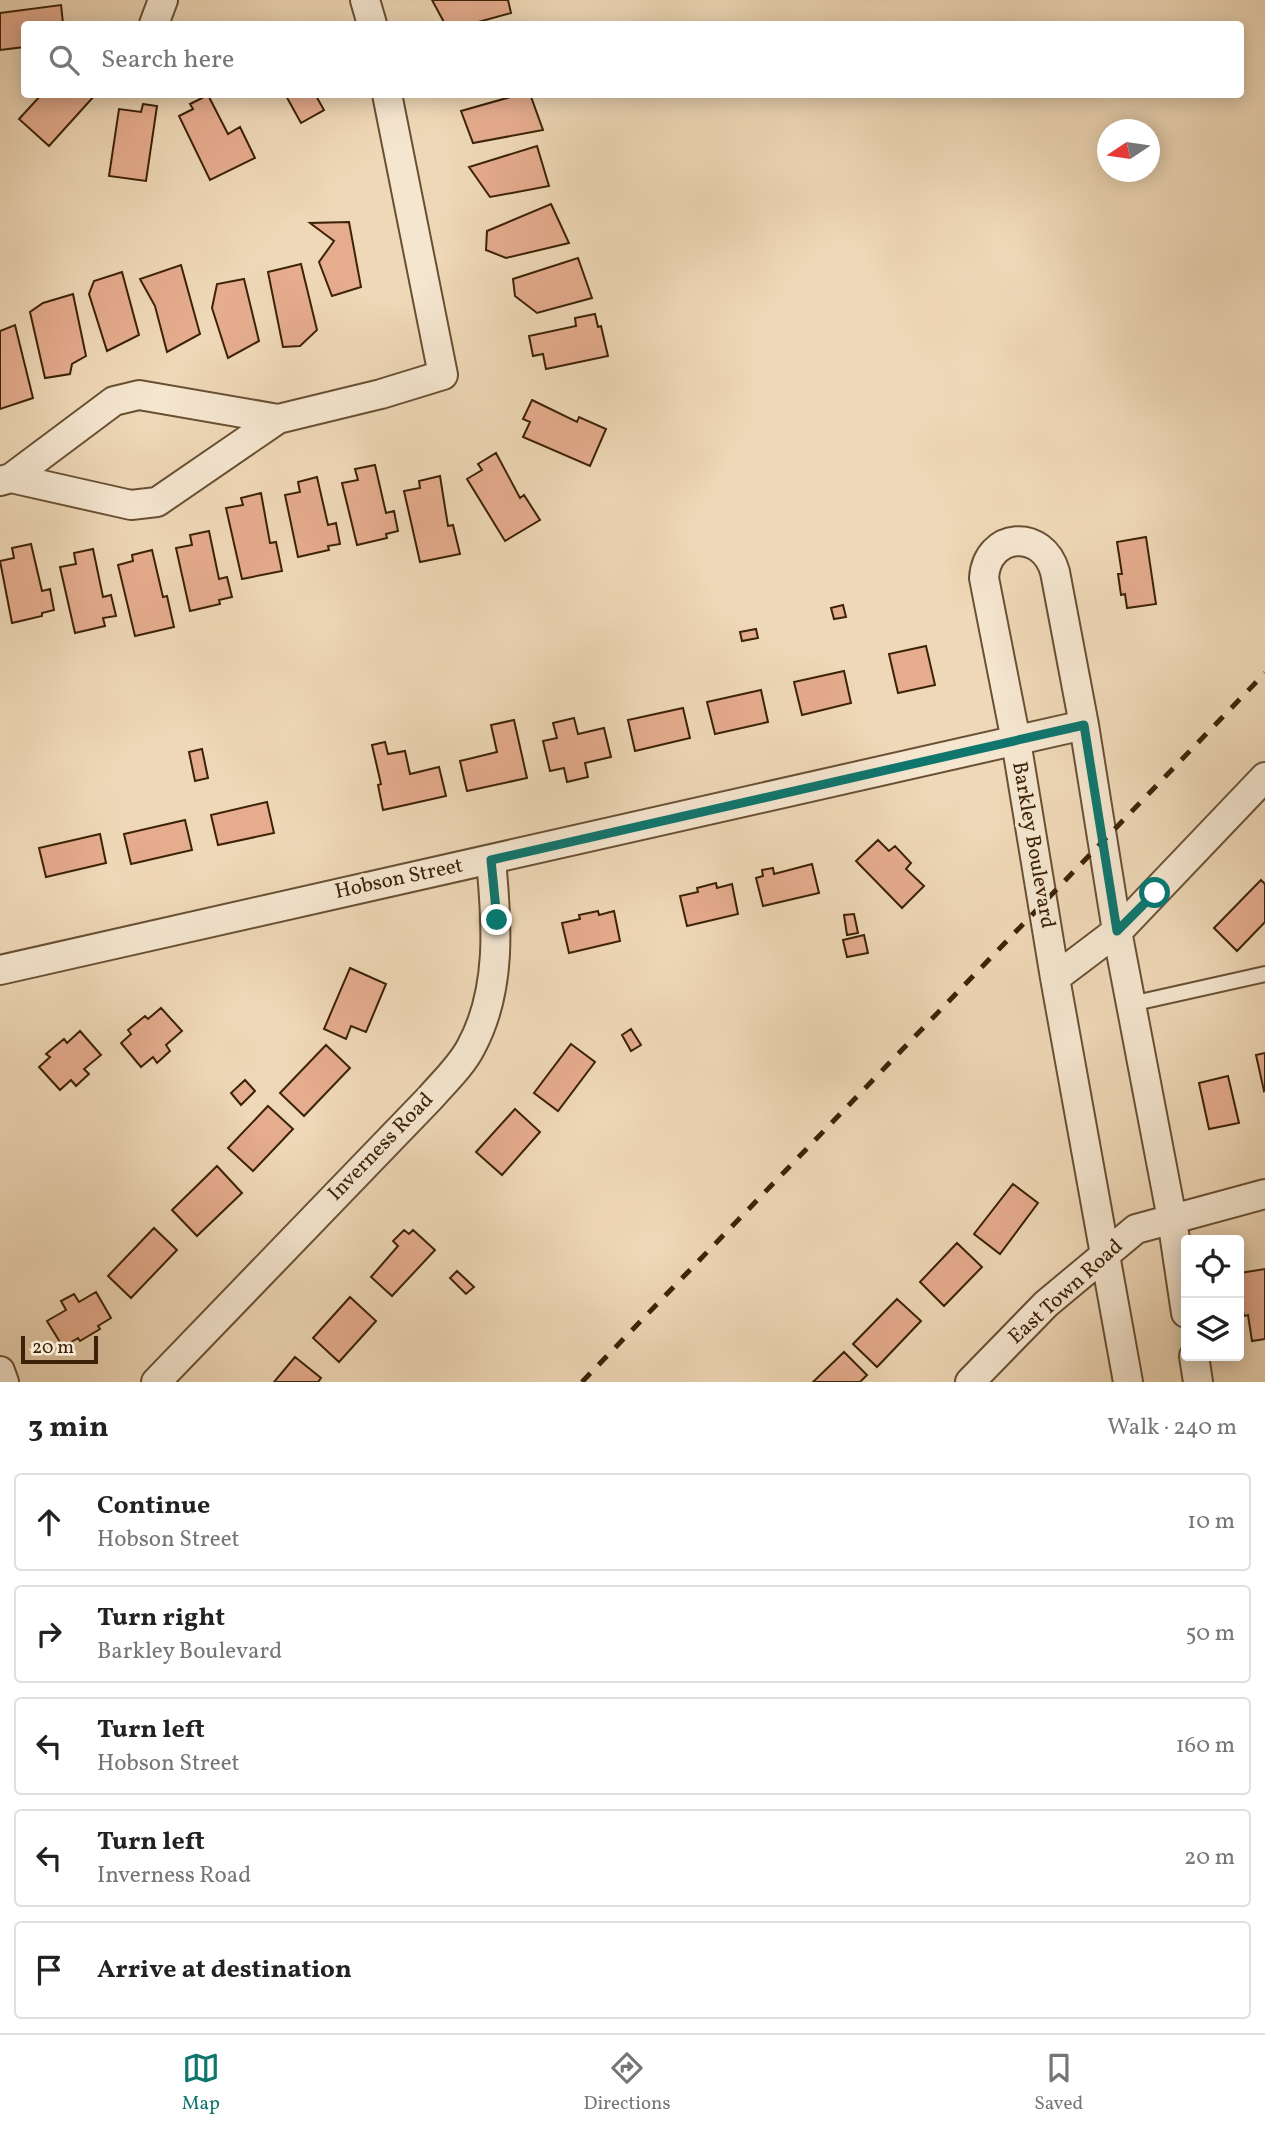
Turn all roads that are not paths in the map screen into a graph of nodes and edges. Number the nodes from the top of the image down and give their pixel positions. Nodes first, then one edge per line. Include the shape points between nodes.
1 (163, 0) edge
2 (365, 0) edge
3 (155, 21) edge
4 (371, 21) edge
5 (388, 98) edge
6 (278, 419) junction
7 (5, 480) edge
8 (1084, 725) junction
9 (1016, 741) junction
10 (1265, 777) edge
11 (491, 860) junction
12 (1117, 931) junction
13 (0, 970) edge
14 (1265, 974) edge
15 (1055, 978) junction
16 (1131, 1004) junction
17 (1265, 1194) edge
18 (1172, 1219) junction
19 (1106, 1254) junction
20 (1184, 1298) edge
21 (1195, 1361) edge
22 (0, 1371) edge
23 (4, 1382) edge
24 (156, 1382) edge
25 (970, 1382) edge
26 (1128, 1382) edge
27 (1198, 1382) edge

1 - 3 street
2 - 4 street
5 - 6 street via 443,375
6 - 7 street via 157,502 131,505
6 - 7 street via 139,395 114,401
8 - 9 street, Hobson Street
8 - 9 street, Barkley Boulevard via 1052,563 1040,547 1011,542 988,559 984,578
8 - 12 street, Barkley Boulevard
9 - 11 street, Hobson Street
9 - 15 street, Barkley Boulevard
10 - 12 street
11 - 13 street, Hobson Street
11 - 24 street, Inverness Road via 497,920 492,981 470,1049 430,1098
12 - 15 street
12 - 16 street, Barkley Boulevard
14 - 16 lane
15 - 19 street, Barkley Boulevard
16 - 18 street, Barkley Boulevard
17 - 18 street, East Town Road
18 - 19 street, East Town Road via 1136,1230
18 - 20 street, Barkley Boulevard
19 - 25 street, East Town Road via 1046,1304
19 - 26 street, Barkley Boulevard
21 - 27 street
22 - 23 street

